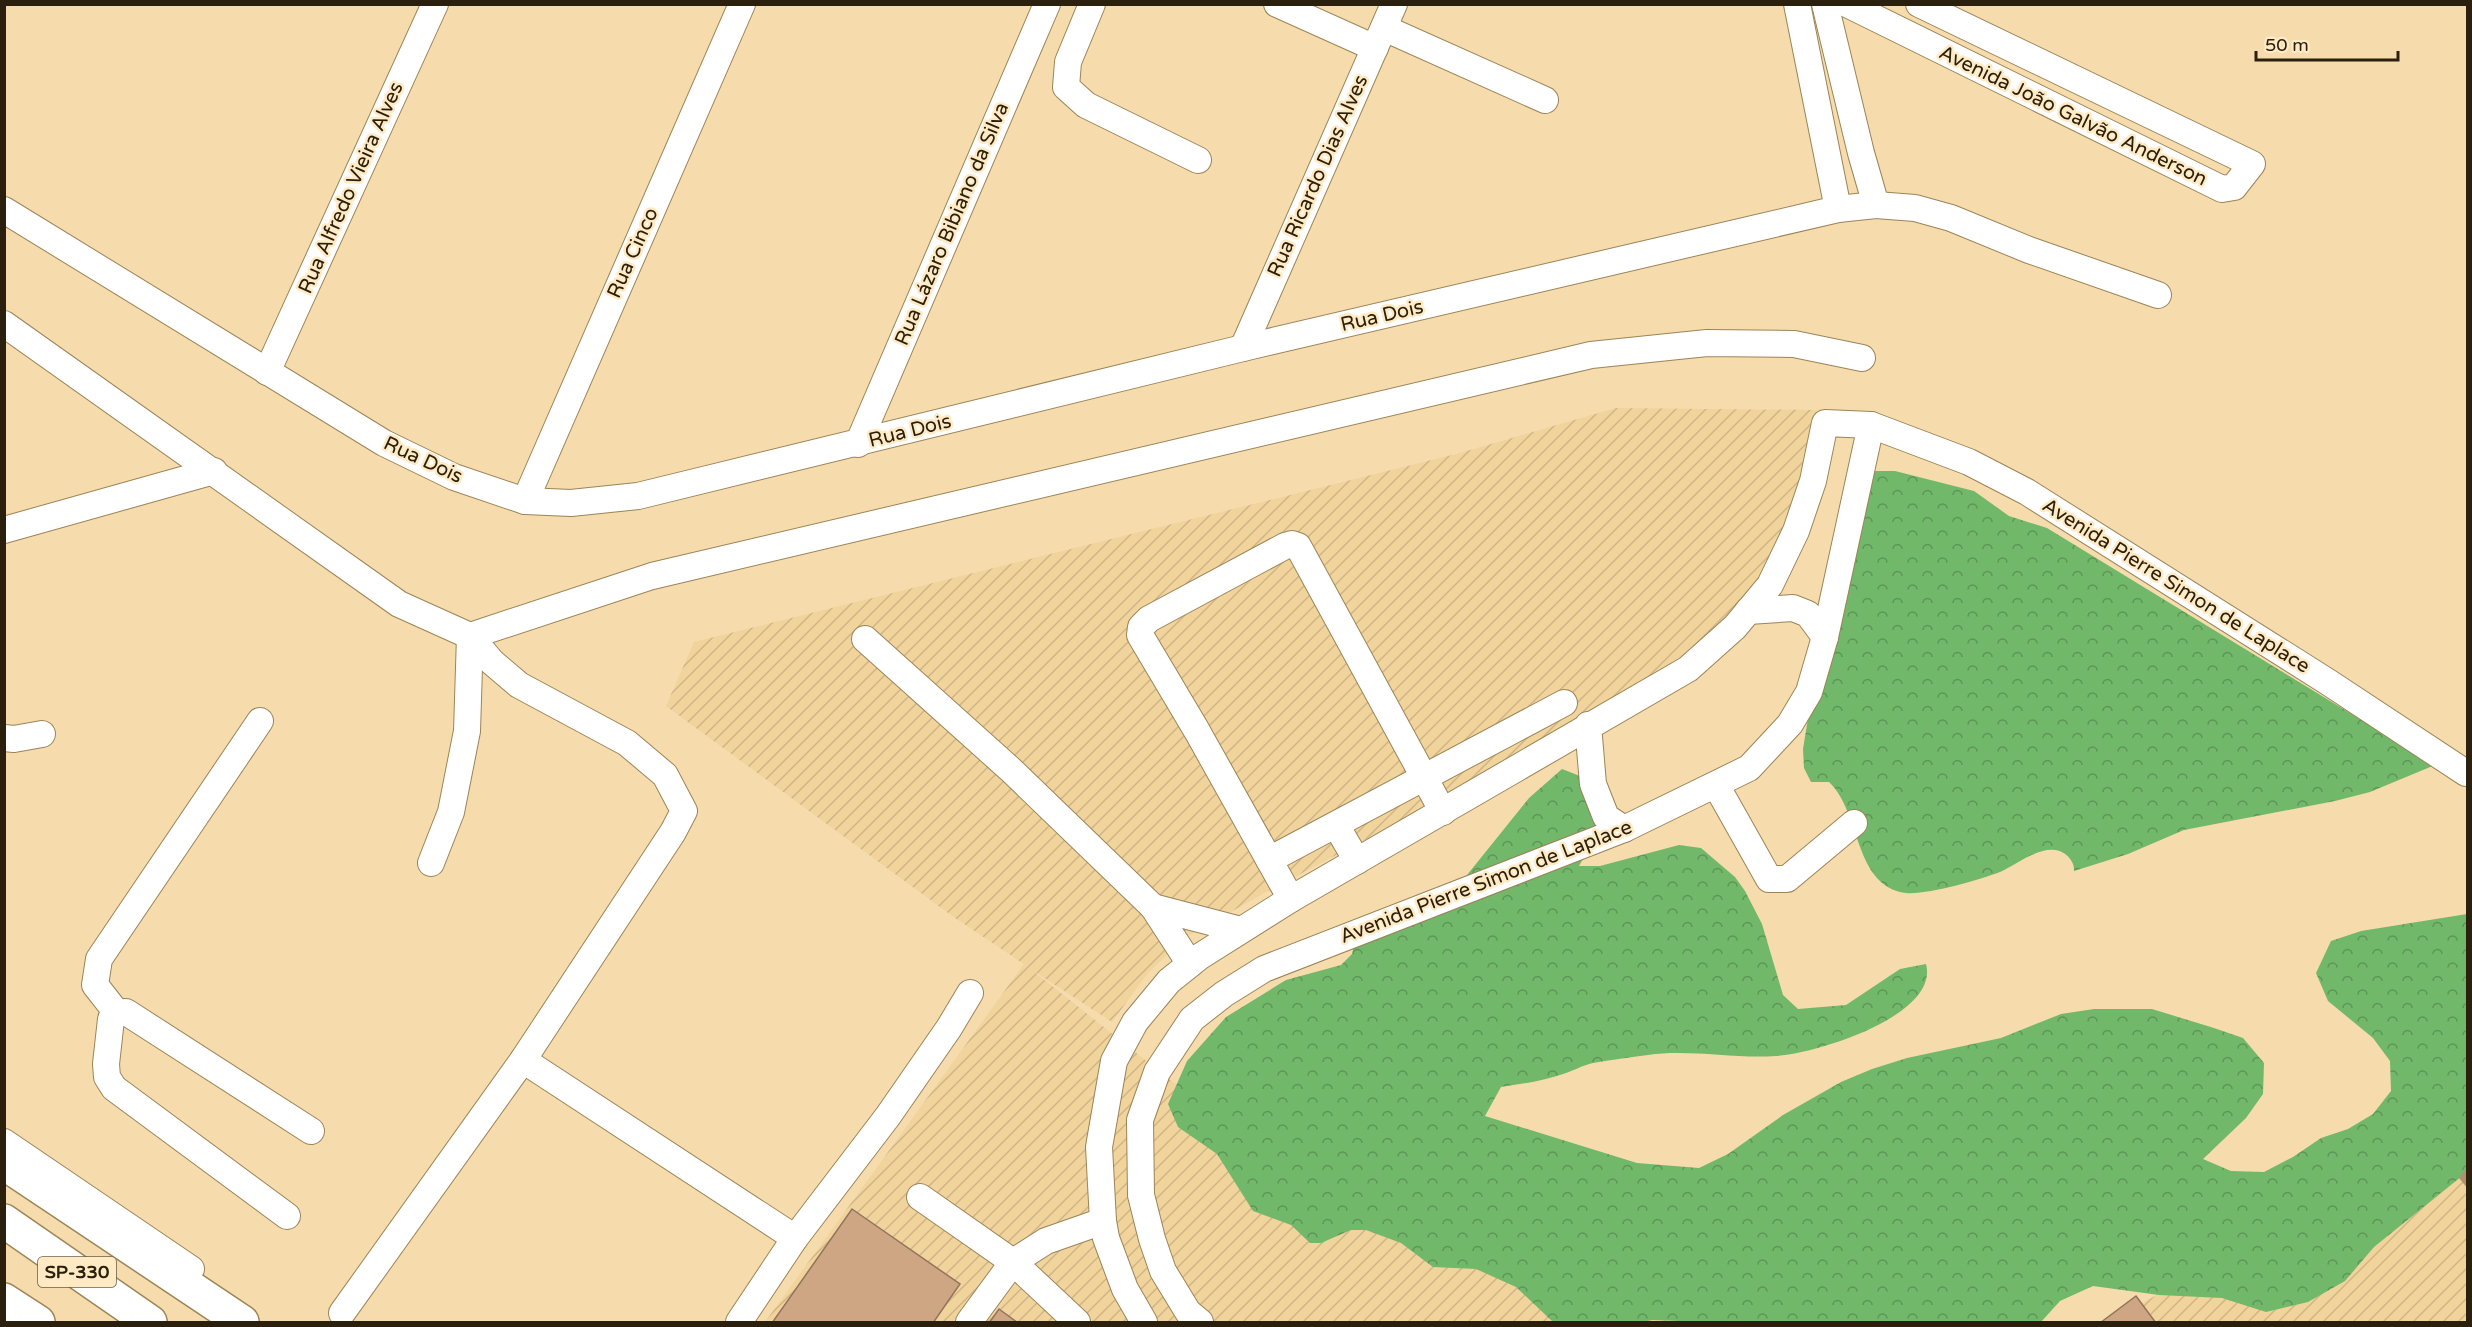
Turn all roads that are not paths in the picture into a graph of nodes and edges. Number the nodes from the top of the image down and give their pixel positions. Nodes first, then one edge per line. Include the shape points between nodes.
1 (435, 4) edge
2 (742, 4) edge
3 (1047, 4) edge
4 (1092, 4) edge
5 (1277, 4) edge
6 (1394, 4) edge
7 (1797, 4) edge
8 (1825, 4) edge
9 (1847, 4) edge
10 (1919, 4) edge
11 (1379, 38) junction
12 (1545, 100) dead end
13 (1198, 160) dead end
14 (1876, 206) junction
15 (1838, 209) junction
16 (4, 210) edge
17 (2158, 295) dead end
18 (4, 324) edge
19 (1243, 348) junction
20 (1862, 358) dead end
21 (267, 372) junction
22 (1871, 425) junction
23 (858, 444) junction
24 (214, 471) junction
25 (525, 501) junction
26 (4, 530) edge
27 (1748, 611) junction
28 (470, 636) junction
29 (1825, 637) junction
30 (865, 639) dead end
31 (1564, 703) dead end
32 (260, 721) dead end
33 (1588, 725) junction
34 (42, 734) dead end
35 (1502, 736) junction
36 (4, 738) edge
37 (1518, 767) junction
38 (2466, 773) edge
39 (1424, 778) junction
40 (1716, 785) junction
41 (1443, 812) junction
42 (1854, 823) dead end
43 (1336, 825) junction
44 (1624, 829) junction
45 (1269, 860) junction
46 (1357, 861) junction
47 (431, 863) dead end
48 (1291, 899) junction
49 (1153, 907) junction
50 (1241, 930) junction
51 (1190, 964) junction
52 (970, 993) dead end
53 (117, 1013) junction
54 (1135, 1022) junction
55 (1175, 1043) junction
56 (523, 1060) junction
57 (311, 1131) dead end
58 (4, 1142) edge
59 (4, 1163) edge
60 (920, 1197) dead end
61 (287, 1216) dead end
62 (4, 1221) edge
63 (1103, 1221) junction
64 (795, 1238) junction
65 (1013, 1262) junction
66 (4, 1300) edge
67 (342, 1313) dead end
68 (38, 1323) edge
69 (150, 1323) edge
70 (243, 1323) edge
71 (739, 1323) edge
72 (969, 1323) edge
73 (1077, 1323) edge
74 (1144, 1323) edge
75 (1200, 1323) edge

1 - 21 street, Rua Alfredo Vieira Alves
2 - 25 street, Rua Cinco
3 - 23 street, Rua Lázaro Bibiano da Silva
4 - 13 street via 1068,62 1066,87 1086,105
5 - 11 street
6 - 11 street, Rua Ricardo Dias Alves
7 - 15 street
8 - 14 street
9 - 10 street, Avenida João Galvão Anderson via 2222,189 2234,187 2252,164
11 - 12 street
11 - 19 street, Rua Ricardo Dias Alves
14 - 15 street, Rua Dois
14 - 17 street, Rua Dois via 1915,208 1952,218 2029,250
15 - 19 street, Rua Dois
16 - 21 street, Rua Dois
18 - 24 street
19 - 23 street, Rua Dois
20 - 28 street via 1794,344 1707,343 1591,355 652,576
21 - 25 street, Rua Dois via 384,443 454,477
22 - 27 street, Avenida Pierre Simon de Laplace via 1825,423 1813,481 1796,531 1770,585
22 - 29 street, Avenida Pierre Simon de Laplace
22 - 38 street, Avenida Pierre Simon de Laplace via 1969,462 2027,492
23 - 25 street, Rua Dois via 638,496 571,504
24 - 26 street
24 - 28 street via 399,604
27 - 29 street via 1793,608 1808,614
27 - 33 street, Avenida Pierre Simon de Laplace via 1688,669
28 - 47 street via 467,731 451,812
28 - 56 street via 492,662 519,684 627,744 665,775 684,811
29 - 40 street, Avenida Pierre Simon de Laplace via 1809,692 1790,723 1749,768
30 - 49 street via 1011,770
31 - 35 street
32 - 53 street via 99,959 95,985
33 - 37 street, Avenida Pierre Simon de Laplace
33 - 44 street via 1593,784 1606,817
34 - 36 street
35 - 37 street
35 - 39 street
37 - 41 street, Avenida Pierre Simon de Laplace
39 - 41 street
39 - 43 street
39 - 45 street via 1298,546 1292,544 1275,551 1149,619 1141,627 1140,635
40 - 42 street via 1769,879 1787,879
40 - 44 street, Avenida Pierre Simon de Laplace
41 - 46 street, Avenida Pierre Simon de Laplace
43 - 45 street
43 - 46 street
44 - 55 street, Avenida Pierre Simon de Laplace via 1264,969 1192,1019
45 - 48 street
46 - 48 street, Avenida Pierre Simon de Laplace
48 - 50 street, Avenida Pierre Simon de Laplace
49 - 50 street
49 - 51 street
50 - 51 street, Avenida Pierre Simon de Laplace
51 - 54 street, Avenida Pierre Simon de Laplace via 1169,981
52 - 64 street via 888,1116
53 - 57 street via 126,1012
53 - 61 street via 111,1019 106,1064 107,1077 114,1088
54 - 55 street
54 - 63 street, Avenida Pierre Simon de Laplace via 1114,1061 1105,1104 1099,1147
55 - 75 street, Avenida Pierre Simon de Laplace via 1157,1072 1140,1120 1141,1195 1163,1271 1188,1312
56 - 64 street
56 - 67 street
58 - 70 street via 189,1267
59 - 70 highway
60 - 65 street
62 - 69 highway, SP-330
63 - 65 street via 1046,1241
63 - 74 street, Avenida Pierre Simon de Laplace via 1125,1289
64 - 71 street
65 - 72 street
65 - 73 street
66 - 68 highway

